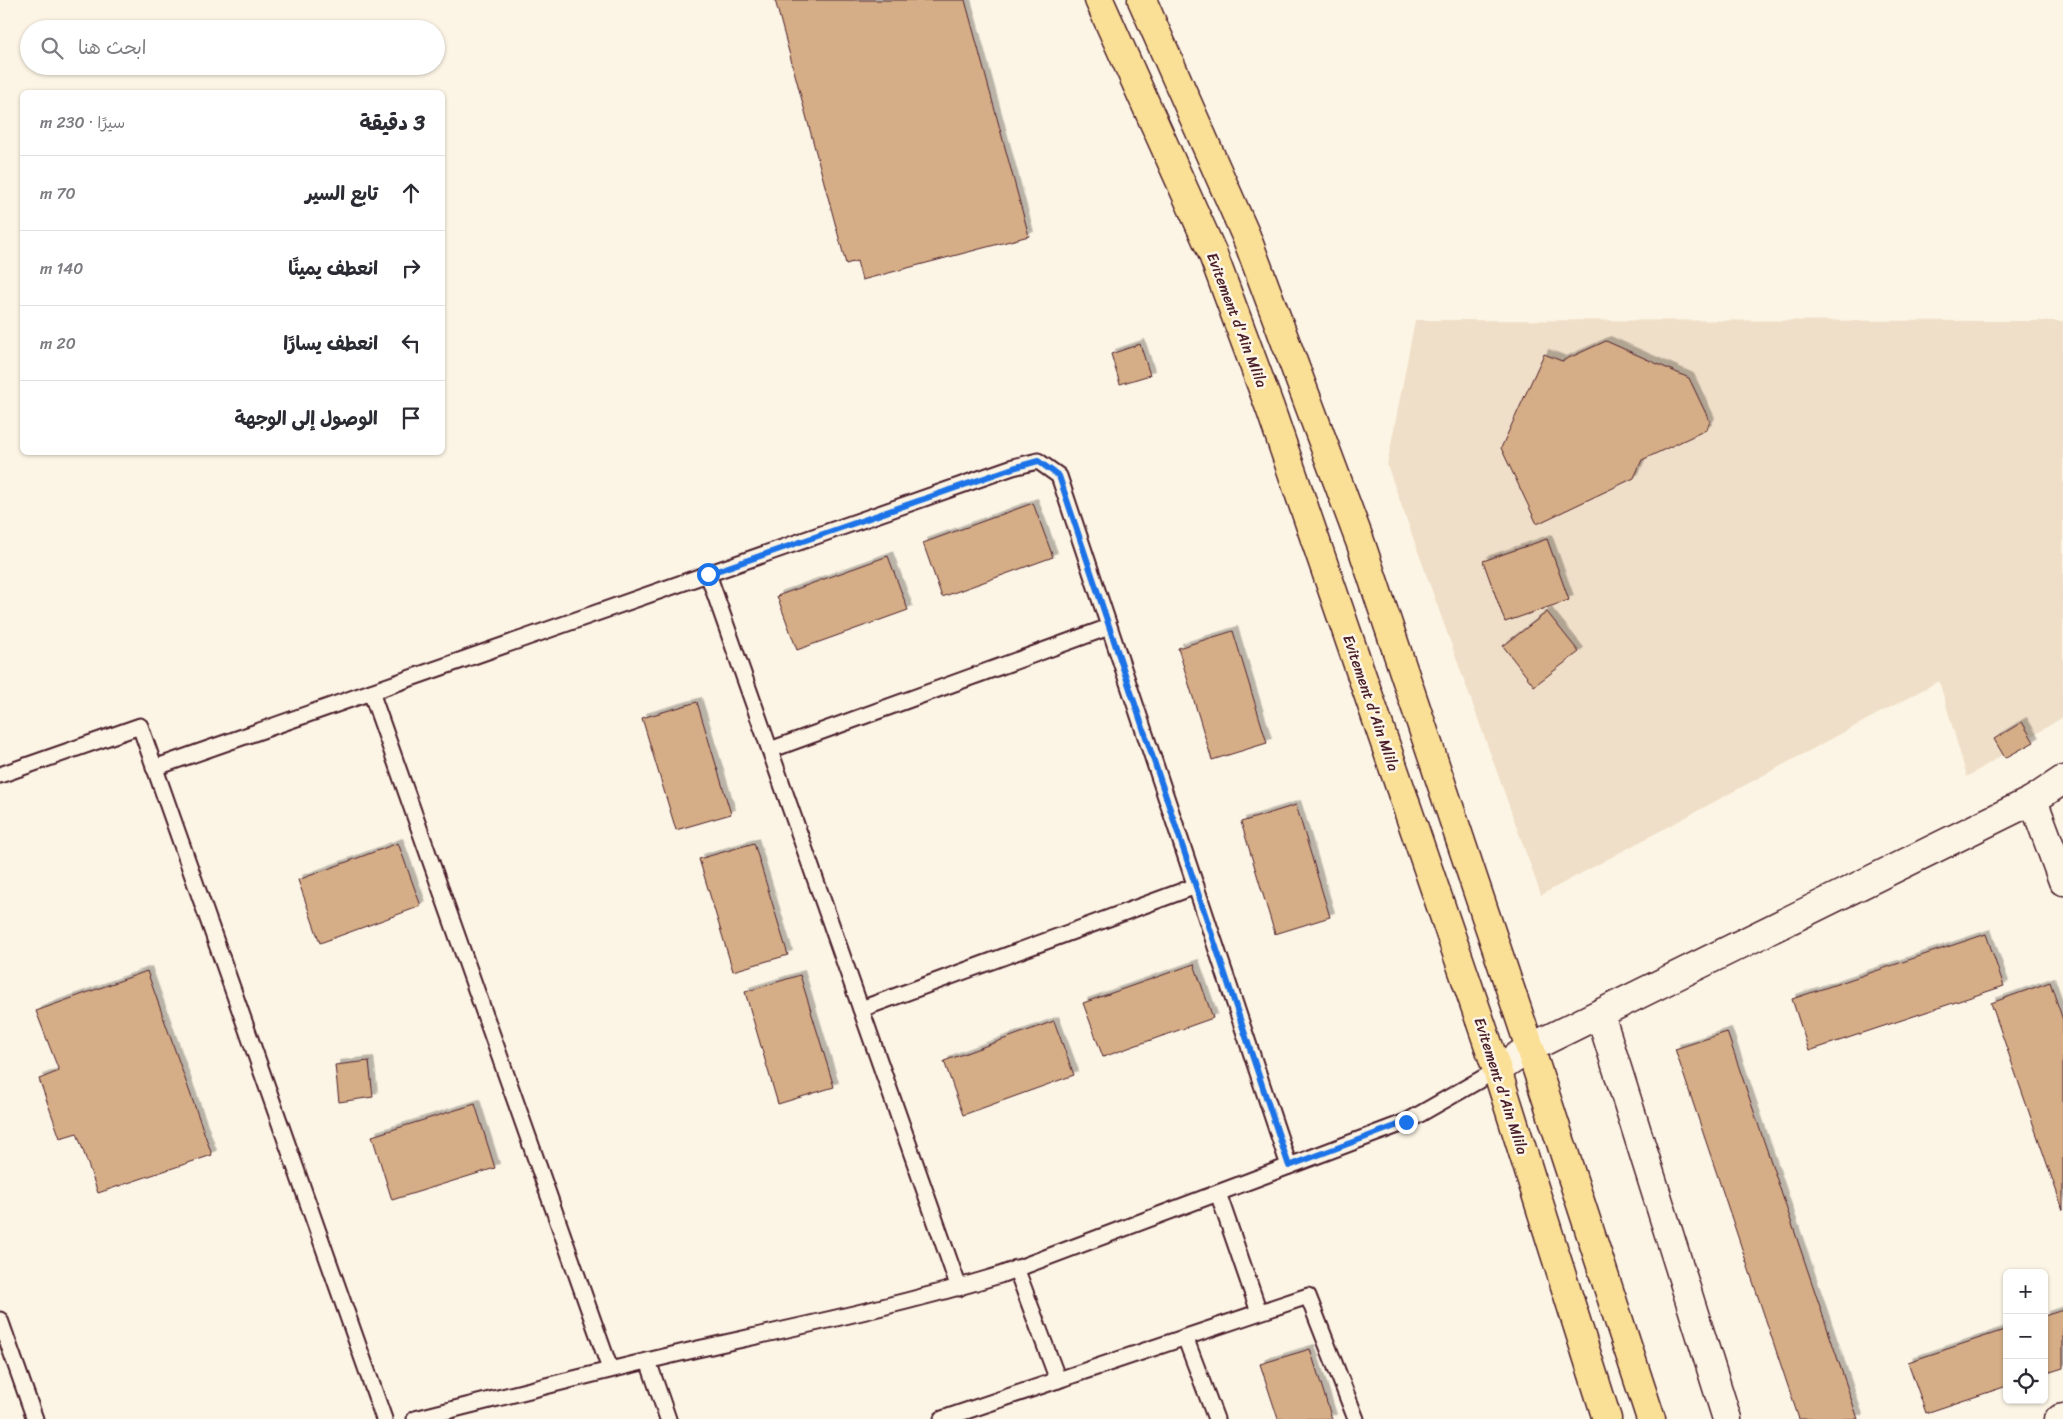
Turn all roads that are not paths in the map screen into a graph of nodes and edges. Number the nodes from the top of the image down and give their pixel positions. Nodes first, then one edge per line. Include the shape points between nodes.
1 (1099, 0) edge
2 (1142, 0) edge
3 (708, 574) junction
4 (1109, 627) junction
5 (370, 692) junction
6 (770, 750) junction
7 (154, 768) junction
8 (0, 775) edge
9 (2063, 780) edge
10 (2033, 800) junction
11 (2063, 881) edge
12 (1196, 886) junction
13 (861, 1009) junction
14 (1600, 1014) junction
15 (1530, 1048) junction
16 (1496, 1070) junction
17 (1289, 1166) junction
18 (1218, 1193) junction
19 (1016, 1268) junction
20 (959, 1288) junction
21 (1259, 1312) junction
22 (0, 1320) edge
23 (1185, 1337) junction
24 (648, 1360) junction
25 (610, 1369) junction
26 (1058, 1380) junction
27 (2063, 1418) edge
28 (34, 1419) edge
29 (384, 1419) edge
30 (415, 1419) edge
31 (668, 1419) edge
32 (942, 1419) edge
33 (1216, 1419) edge
34 (1356, 1419) edge
35 (1607, 1419) edge
36 (1651, 1419) edge
37 (1727, 1419) edge
38 (2059, 1419) edge

1 - 16 highway, Evitement d'Ain Mlila via 1212,252 1270,408
2 - 15 highway via 1246,236 1361,544
3 - 4 lane via 1038,461 1059,476
3 - 5 lane
3 - 6 lane
4 - 6 lane
4 - 12 lane
5 - 7 lane
5 - 25 lane
6 - 13 lane
7 - 8 lane via 140,726
7 - 29 lane
9 - 10 street
10 - 11 street
10 - 14 street
12 - 13 lane
12 - 17 lane
13 - 20 lane
14 - 15 street
14 - 37 street
15 - 16 street
15 - 36 highway
16 - 17 lane via 1406,1122
16 - 35 highway, Evitement d'Ain Mlila
17 - 18 lane
18 - 19 lane
18 - 21 lane
19 - 20 lane
19 - 26 lane
20 - 24 lane
21 - 23 lane
21 - 34 lane via 1308,1296
22 - 28 lane
23 - 26 lane
23 - 33 lane
24 - 25 lane
24 - 31 lane
25 - 30 lane
26 - 32 lane
27 - 38 street

